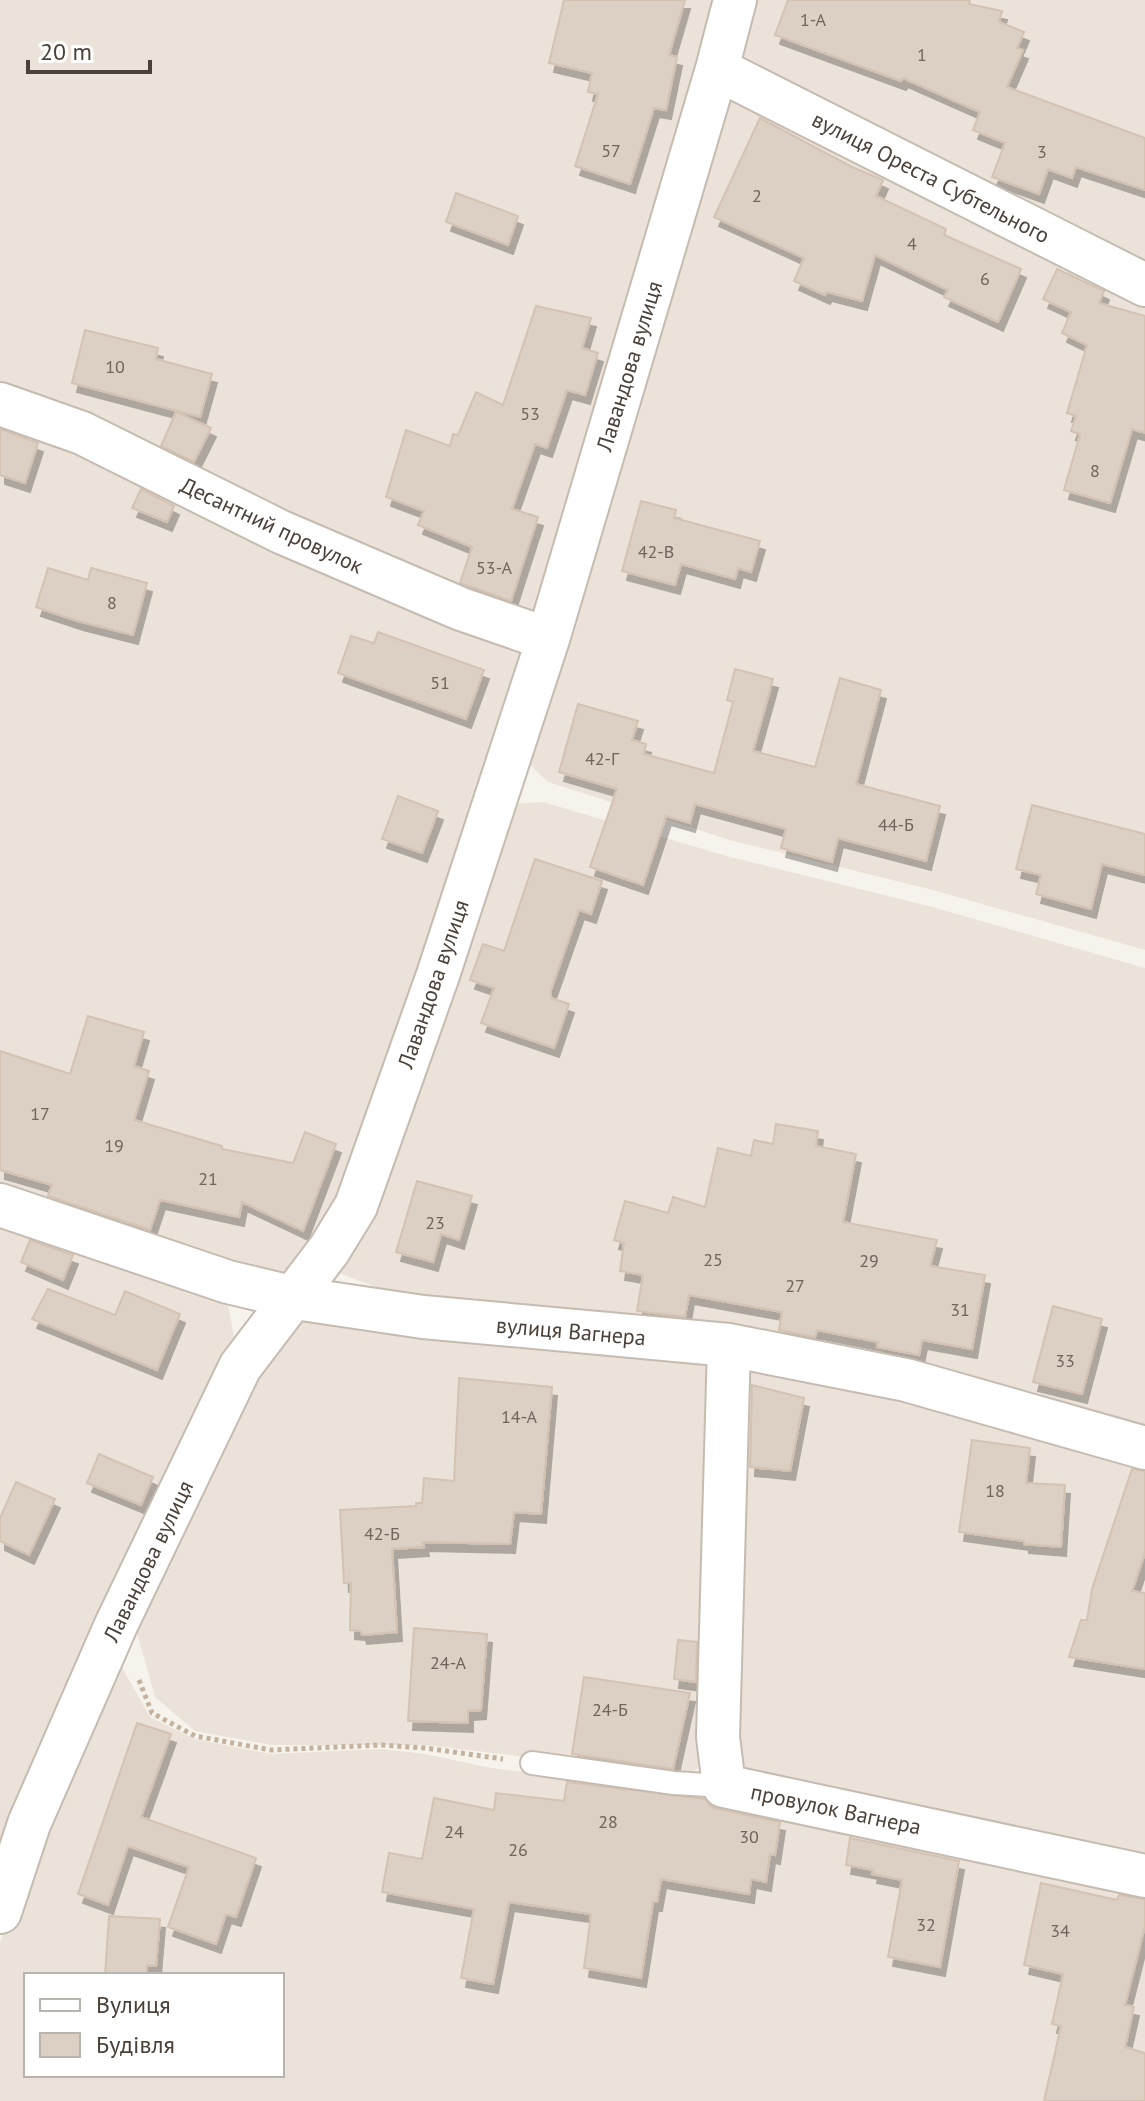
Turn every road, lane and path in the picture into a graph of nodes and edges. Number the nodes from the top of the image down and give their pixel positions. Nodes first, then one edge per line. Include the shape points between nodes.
1 (735, 0) edge
2 (717, 69) junction
3 (1145, 285) edge
4 (0, 404) edge
5 (548, 639) junction
6 (0, 1205) edge
7 (295, 1298) junction
8 (729, 1345) junction
9 (1145, 1448) edge
10 (116, 1625) junction
11 (532, 1763) joint
12 (724, 1786) junction
13 (1145, 1876) edge
14 (0, 1912) edge

1 - 2 street, Лавандова вулиця
2 - 3 street, вулиця Ореста Субтельного
2 - 5 street, Лавандова вулиця
4 - 5 street, Десантний провулок via 82,433 281,532 461,609
5 - 7 street, Лавандова вулиця via 356,1206
6 - 7 street, вулиця Вагнера via 228,1282
7 - 8 street, вулиця Вагнера via 423,1317
7 - 10 street, Лавандова вулиця via 240,1367
8 - 9 street, вулиця Вагнера via 906,1380
8 - 12 street, провулок Вагнера via 718,1737
10 - 11 path via 152,1713 195,1736 271,1750 381,1745
10 - 14 street, Лавандова вулиця via 29,1824
11 - 12 lane
12 - 13 street, провулок Вагнера

